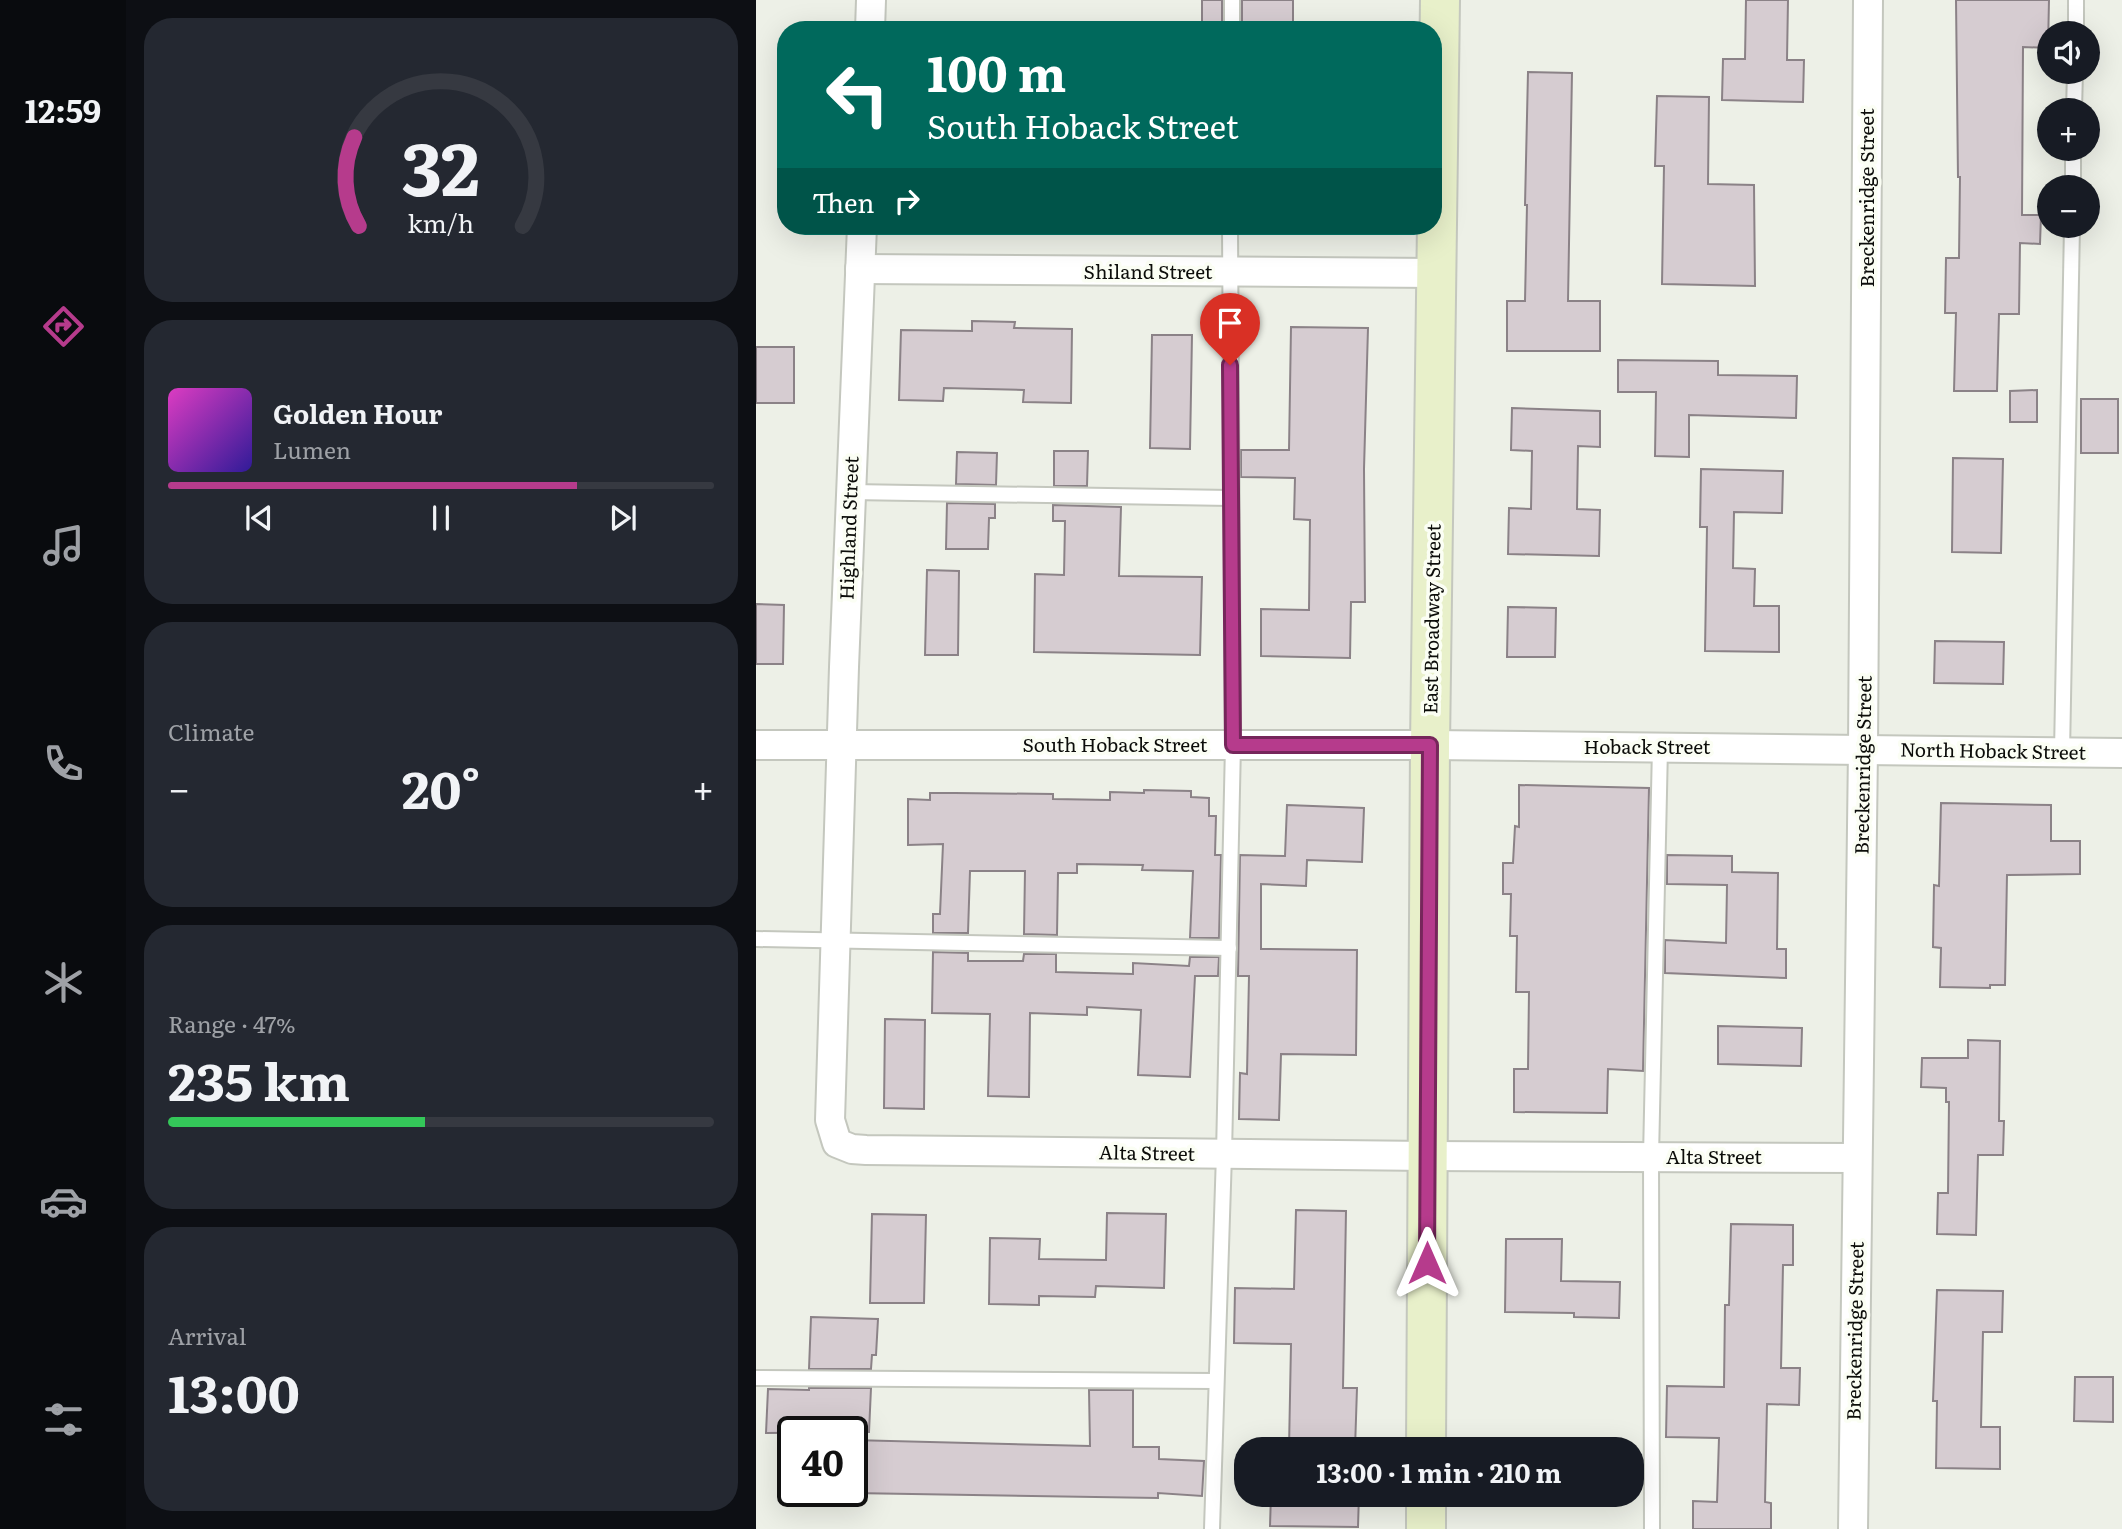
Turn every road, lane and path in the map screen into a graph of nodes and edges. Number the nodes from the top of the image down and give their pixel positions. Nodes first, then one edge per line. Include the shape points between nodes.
1 (871, 0) edge
2 (1232, 0) edge
3 (1440, 0) edge
4 (1868, 0) edge
5 (2076, 0) edge
6 (870, 21) edge
7 (1232, 21) edge
8 (1440, 21) edge
9 (2076, 21) edge
10 (862, 235) edge
11 (1230, 235) edge
12 (1437, 235) edge
13 (2072, 238) edge
14 (860, 269) junction
15 (1230, 272) junction
16 (1436, 273) junction
17 (851, 492) junction
18 (1231, 498) junction
19 (756, 745) edge
20 (841, 745) junction
21 (1233, 745) junction
22 (1430, 745) junction
23 (1660, 747) junction
24 (1863, 749) junction
25 (2063, 752) junction
26 (2122, 753) edge
27 (756, 939) edge
28 (835, 940) junction
29 (1229, 948) junction
30 (1224, 1154) junction
31 (1428, 1156) junction
32 (1651, 1157) junction
33 (1857, 1158) junction
34 (756, 1378) edge
35 (1216, 1381) junction
36 (1426, 1437) edge
37 (1426, 1507) edge
38 (1212, 1529) edge
39 (1426, 1529) edge
40 (1652, 1529) edge
41 (1853, 1529) edge

1 - 6 street
2 - 7 lane
3 - 8 street, East Broadway Street
4 - 24 street, Breckenridge Street
5 - 9 lane
10 - 14 street, Highland Street
11 - 15 lane
12 - 16 street, East Broadway Street
13 - 25 lane
14 - 15 street, Shiland Street
14 - 17 street, Highland Street
15 - 16 street, Shiland Street
15 - 18 lane
16 - 22 street, East Broadway Street
17 - 18 lane
17 - 20 street, Highland Street
18 - 21 lane
19 - 20 street
20 - 21 street, South Hoback Street
20 - 28 street, Alta Street
21 - 22 street, South Hoback Street
21 - 29 lane
22 - 23 street, Hoback Street
22 - 31 street, East Broadway Street
23 - 24 street, Hoback Street
23 - 32 lane
24 - 25 street, North Hoback Street
24 - 33 street, Breckenridge Street
25 - 26 street, North Hoback Street
27 - 28 lane
28 - 29 lane
28 - 30 street, Alta Street via 830,1120 837,1143 852,1149
29 - 30 lane
30 - 31 street, Alta Street
30 - 35 lane
31 - 32 street, Alta Street
31 - 36 street, East Broadway Street
32 - 33 street, Alta Street
32 - 40 lane
33 - 41 street, Breckenridge Street
34 - 35 lane
35 - 38 lane
37 - 39 street

